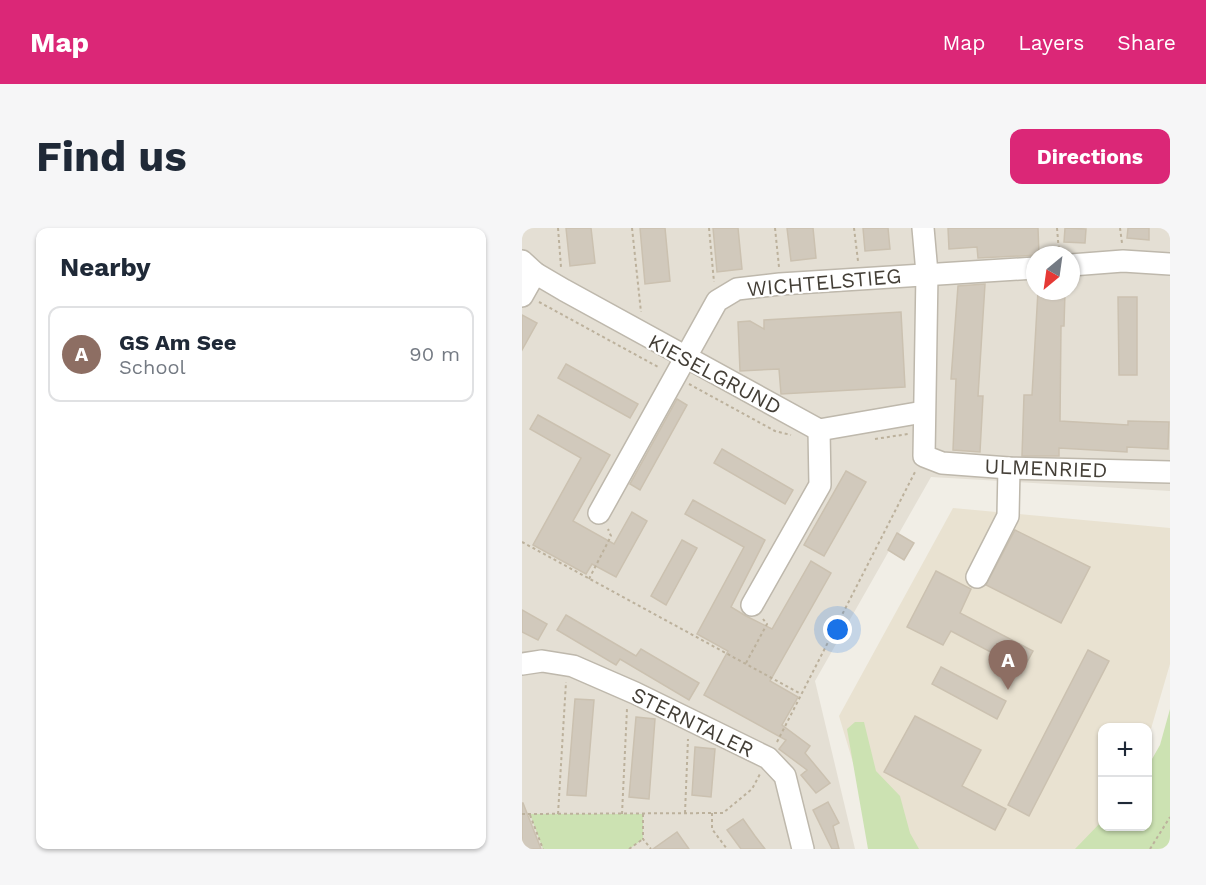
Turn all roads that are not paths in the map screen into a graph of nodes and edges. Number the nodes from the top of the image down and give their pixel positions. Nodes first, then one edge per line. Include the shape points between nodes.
1 (923, 228) edge
2 (1170, 264) edge
3 (1080, 265) edge
4 (529, 267) edge
5 (1026, 268) edge
6 (927, 273) junction
7 (522, 296) edge
8 (684, 358) junction
9 (923, 412) junction
10 (819, 430) junction
11 (1009, 468) junction
12 (1170, 472) edge
13 (599, 513) road end
14 (977, 577) dead end
15 (752, 605) road end
16 (522, 664) edge
17 (802, 849) edge

1 - 6 street
2 - 3 street via 1123,261
4 - 7 street
4 - 8 street, KIESELGRUND
5 - 6 street, WICHTELSTIEG
6 - 8 street, WICHTELSTIEG via 737,289 717,301
6 - 9 street
8 - 10 street, KIESELGRUND
8 - 13 street, WICHTELSTIEG
9 - 10 street
9 - 11 street, ULMENRIED via 924,456 942,463
10 - 15 street via 820,485
11 - 12 street, ULMENRIED
11 - 14 street via 1008,516
16 - 17 street, STERNTALER via 542,661 573,666 768,758 785,776

